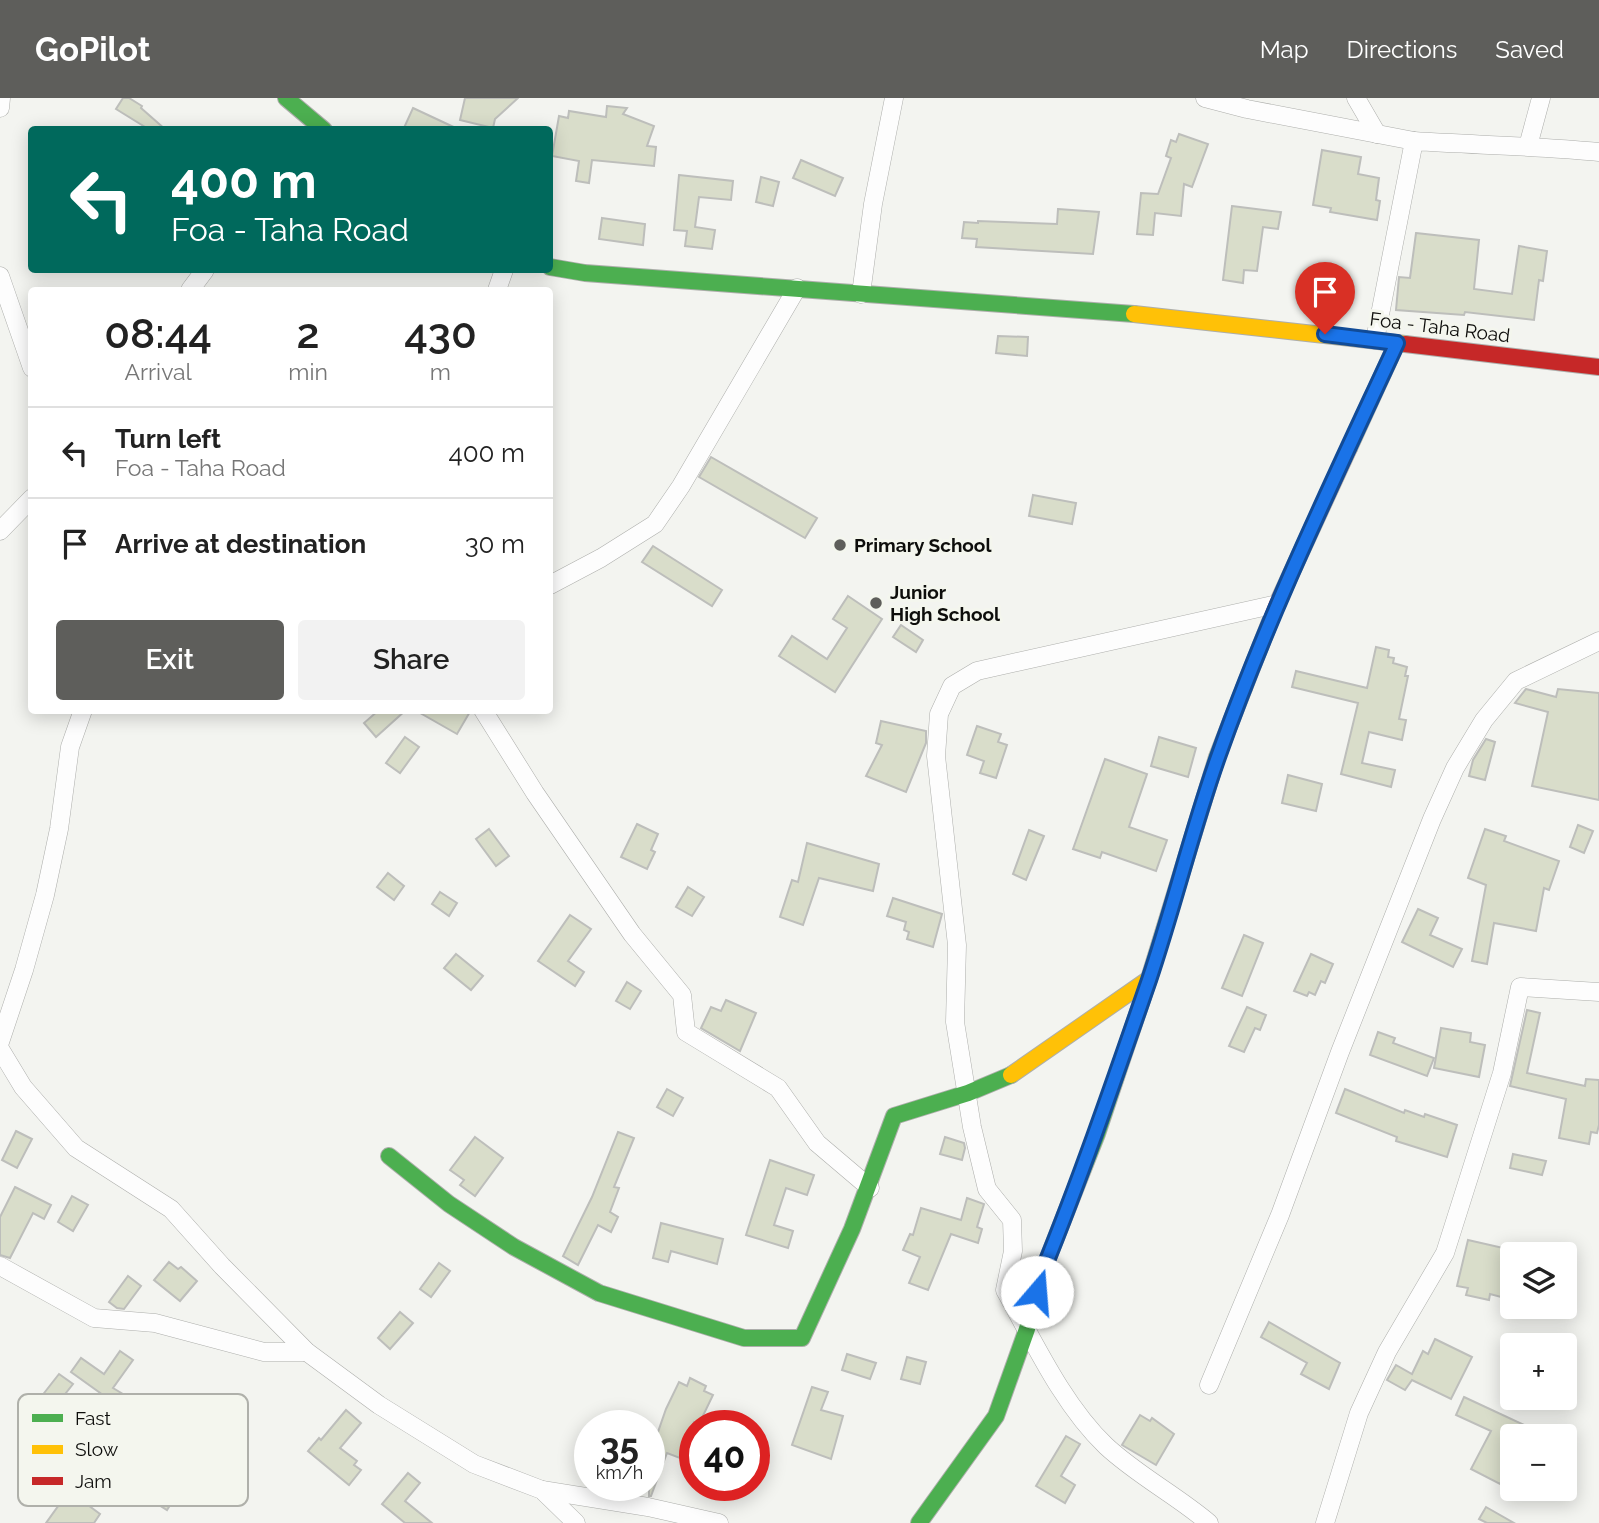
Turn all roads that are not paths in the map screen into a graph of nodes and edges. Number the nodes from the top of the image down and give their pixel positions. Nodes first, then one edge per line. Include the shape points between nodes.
1 (1, 98) edge
2 (286, 98) edge
3 (894, 98) edge
4 (1205, 98) edge
5 (1356, 98) edge
6 (1541, 98) edge
7 (0, 108) edge
8 (319, 126) edge
9 (1377, 134) junction
10 (1414, 141) junction
11 (1528, 146) junction
12 (1599, 152) edge
13 (553, 268) edge
14 (0, 275) edge
15 (797, 288) junction
16 (861, 294) junction
17 (1375, 340) junction
18 (1397, 343) junction
19 (28, 356) edge
20 (1599, 367) edge
21 (28, 502) edge
22 (0, 531) edge
23 (553, 584) edge
24 (1277, 604) junction
25 (1599, 641) edge
26 (82, 714) edge
27 (486, 714) edge
28 (1149, 979) junction
29 (1599, 992) edge
30 (0, 1042) edge
31 (0, 1049) edge
32 (968, 1093) junction
33 (389, 1156) dead end
34 (870, 1188) junction
35 (0, 1266) edge
36 (1027, 1329) junction
37 (307, 1352) junction
38 (1209, 1385) dead end
39 (542, 1490) junction
40 (576, 1523) edge
41 (719, 1523) edge
42 (919, 1523) edge
43 (1209, 1523) edge
44 (1325, 1523) edge

1 - 7 street
2 - 8 street
3 - 16 street
4 - 9 street
5 - 9 street
6 - 11 street
9 - 10 street
10 - 11 street
10 - 17 street
11 - 12 street
13 - 15 street, Foa - Taha Road
14 - 19 street
15 - 16 street, Foa - Taha Road
15 - 23 street via 655,524
16 - 17 street, Foa - Taha Road via 1150,315
17 - 18 street, Foa - Taha Road
18 - 20 street, Foa - Taha Road
18 - 24 street
21 - 22 street
24 - 28 street via 1217,757
24 - 32 street via 977,671 952,686 939,713 936,756 957,945 955,1022
25 - 38 street via 1516,681 1484,720 1455,768
26 - 30 street via 70,747 45,895
27 - 34 street via 632,934 682,995 686,1032 778,1088 817,1143
28 - 32 street via 1016,1073
28 - 36 street via 1097,1134 1042,1273
29 - 44 street via 1520,987 1502,1073 1445,1253 1387,1352 1359,1413
31 - 37 street via 23,1087 76,1148 171,1209
32 - 34 street via 894,1116
32 - 36 street via 987,1189 1012,1220 1013,1251 1005,1290
33 - 34 street via 514,1247 599,1293 744,1338 802,1338
35 - 37 street via 94,1318 155,1323 264,1352
36 - 42 street via 996,1416
36 - 43 street via 1075,1410 1106,1446
37 - 39 street via 379,1405 474,1464
39 - 40 street
39 - 41 street

